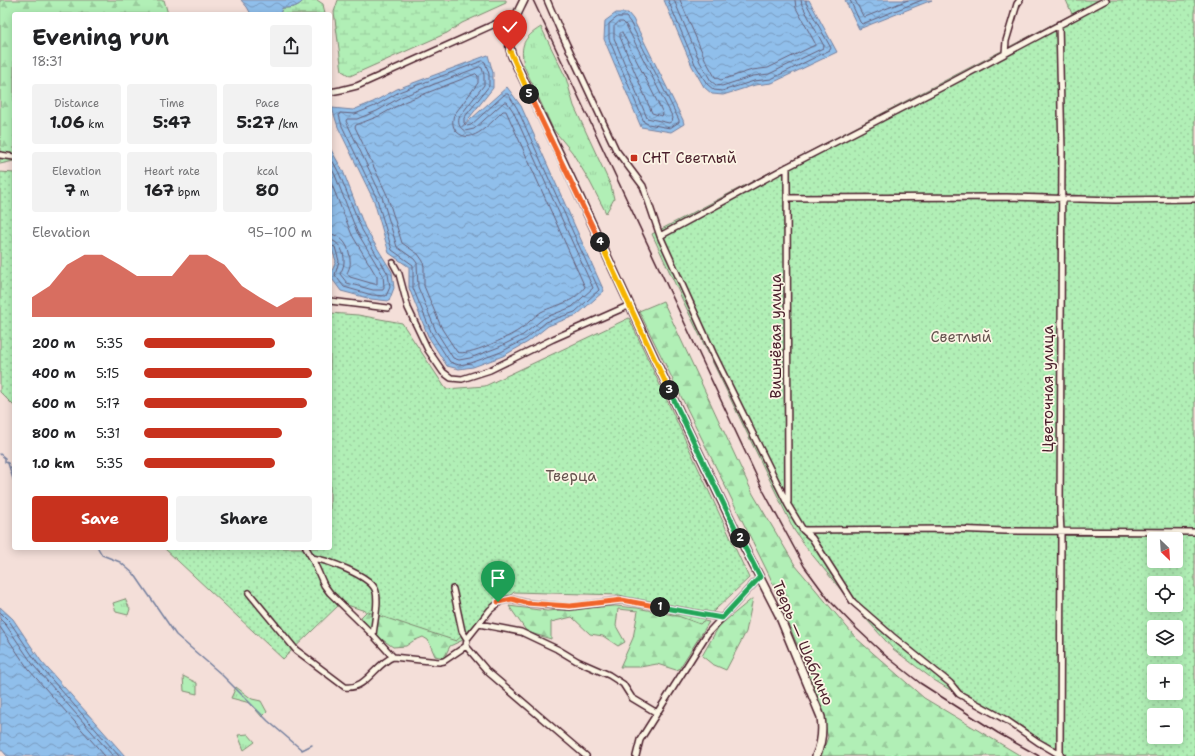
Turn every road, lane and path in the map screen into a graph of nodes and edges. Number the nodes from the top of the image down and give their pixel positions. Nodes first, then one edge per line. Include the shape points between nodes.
1 (524, 0) edge
2 (548, 0) edge
3 (1020, 0) edge
4 (1106, 0) edge
5 (517, 14) junction
6 (1059, 24) junction
7 (1005, 53) junction
8 (332, 92) edge
9 (0, 155) edge
10 (12, 157) edge
11 (787, 167) junction
12 (787, 198) junction
13 (1061, 198) junction
14 (1195, 199) edge
15 (660, 236) junction
16 (393, 263) dead end
17 (332, 301) edge
18 (630, 305) junction
19 (388, 308) dead end
20 (788, 505) junction
21 (803, 530) junction
22 (1061, 532) junction
23 (1195, 532) edge
24 (307, 550) edge
25 (312, 558) junction
26 (760, 577) junction
27 (453, 589) dead end
28 (249, 593) dead end
29 (722, 618) junction
30 (480, 624) junction
31 (373, 635) junction
32 (467, 639) junction
33 (466, 646) junction
34 (393, 657) junction
35 (657, 713) junction
36 (1062, 755) edge
37 (586, 756) edge
38 (636, 756) edge
39 (816, 756) edge

1 - 5 street, Тверь — Шаблино
2 - 15 street via 616,150 643,186
3 - 7 street via 1006,41
4 - 6 street
5 - 8 street via 356,86
5 - 18 street, Тверь — Шаблино via 508,40 509,49
6 - 7 street
6 - 13 street, Цветочная улица
7 - 11 street
9 - 10 street
11 - 12 street, Вишнёвая улица
11 - 15 street
12 - 13 street
12 - 20 street, Вишнёвая улица
13 - 14 street
13 - 22 street, Цветочная улица
15 - 20 street via 713,353
16 - 18 street via 399,274 408,308 428,350 442,372 451,378 462,379 490,370
17 - 19 street
18 - 26 street, Тверь — Шаблино
20 - 21 street
21 - 22 street via 952,529
21 - 36 street via 812,538 853,602 892,636 950,683 959,694
22 - 23 street
22 - 36 street, Цветочная улица
24 - 25 street
25 - 31 street via 330,593
25 - 31 street via 349,569 375,589 377,600
26 - 29 street
26 - 39 street, Тверь — Шаблино via 820,714 822,736
27 - 32 street via 462,631
28 - 34 street via 296,650 345,687 351,688 363,683 378,666
29 - 30 street via 622,600 570,606 526,603 512,599 498,602
29 - 35 street via 707,634
30 - 32 street
30 - 35 street via 521,632 609,675 623,684 632,698
31 - 34 street
32 - 33 street
33 - 34 street via 439,662
33 - 37 street via 488,672
35 - 38 street via 640,740

